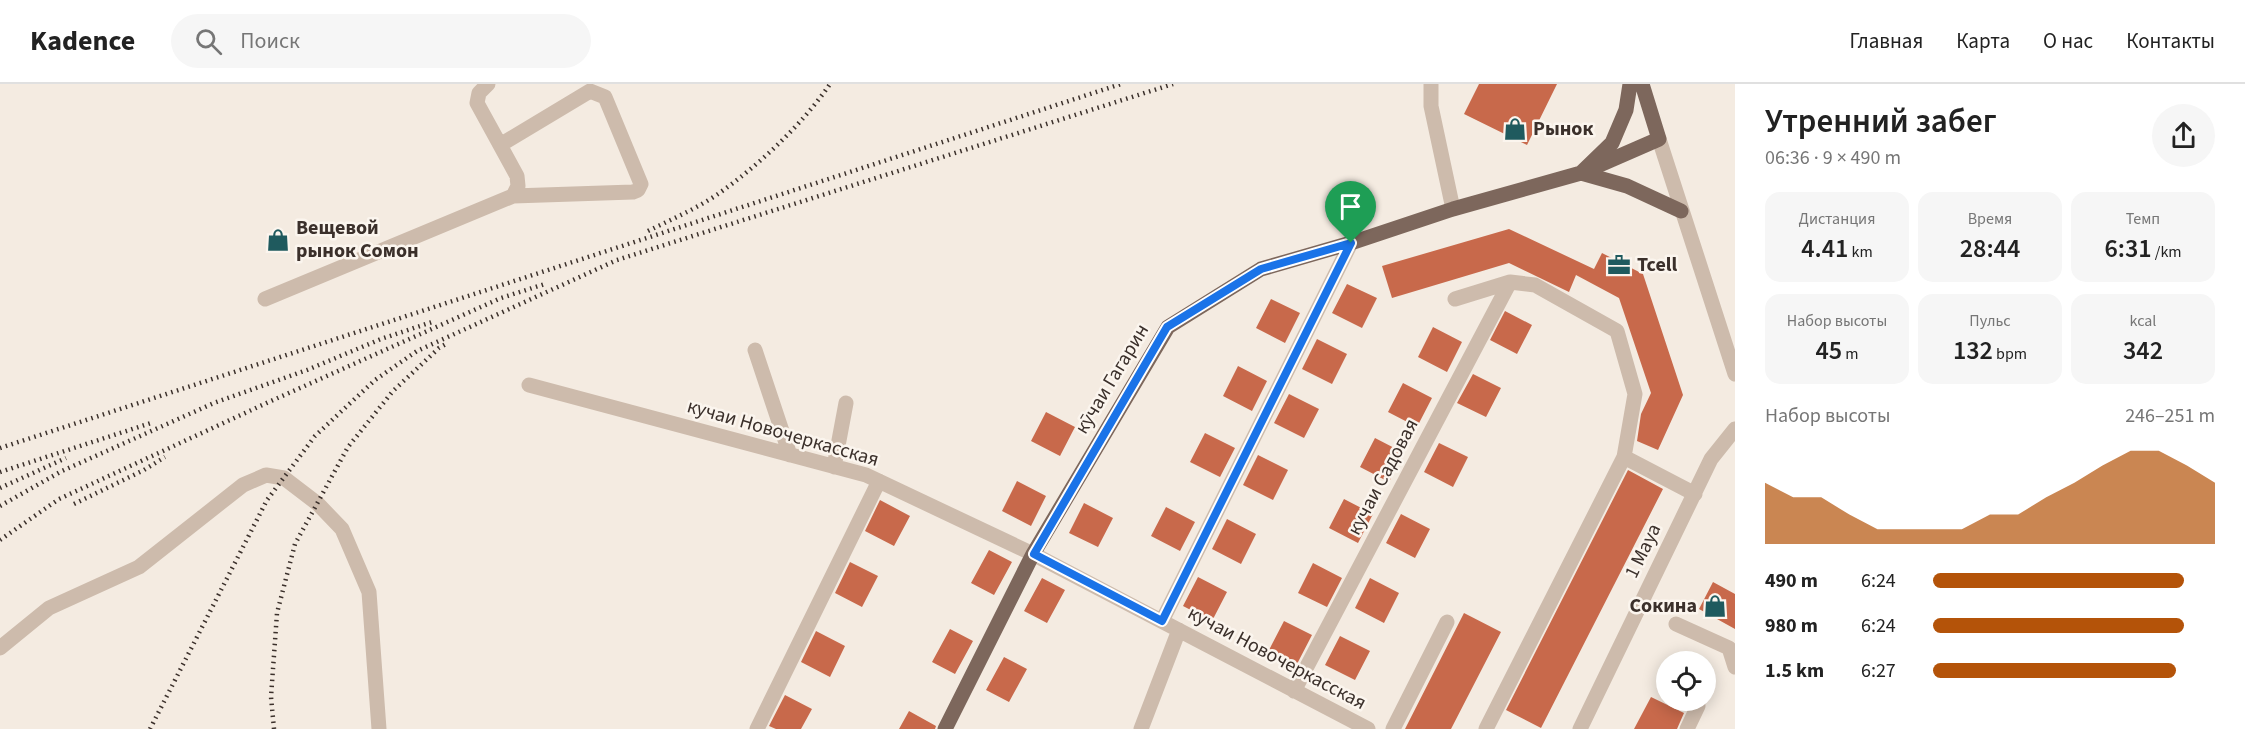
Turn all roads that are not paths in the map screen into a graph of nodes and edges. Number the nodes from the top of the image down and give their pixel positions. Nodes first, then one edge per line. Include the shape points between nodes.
1 (488, 84) edge
2 (1431, 84) edge
3 (1630, 84) edge
4 (1642, 84) edge
5 (1659, 138) junction
6 (500, 145) junction
7 (1581, 173) junction
8 (513, 196) junction
9 (1453, 209) junction
10 (1681, 211) junction
11 (1351, 243) junction
12 (1510, 282) junction
13 (265, 299) dead end
14 (1455, 299) dead end
15 (754, 350) dead end
16 (1735, 374) edge
17 (529, 385) dead end
18 (846, 403) dead end
19 (1735, 429) edge
20 (790, 455) junction
21 (1624, 457) junction
22 (834, 467) junction
23 (879, 482) junction
24 (1695, 494) junction
25 (1034, 554) junction
26 (1162, 621) junction
27 (1447, 622) dead end
28 (1676, 624) dead end
29 (1179, 630) junction
30 (0, 648) edge
31 (1735, 667) edge
32 (1294, 691) junction
33 (1696, 711) edge
34 (379, 729) edge
35 (757, 729) edge
36 (945, 729) edge
37 (1141, 729) edge
38 (1368, 729) edge
39 (1393, 729) edge
40 (1486, 729) edge
41 (1580, 729) edge
42 (1687, 729) edge

1 - 6 street via 479,93 477,103
2 - 9 street via 1431,106
3 - 7 main road via 1626,110 1612,143
4 - 5 main road
5 - 7 main road, кӯчаи Гагарин
5 - 10 street
6 - 8 street via 517,176
6 - 8 street via 590,91 598,93 605,97 640,183 633,192
7 - 9 main road, кӯчаи Гагарин
7 - 10 main road via 1627,186
8 - 13 street
9 - 11 main road, кӯчаи Гагарин
10 - 16 street
11 - 25 main road, кӯчаи Гагарин via 1261,269 1167,327
11 - 26 street
12 - 14 street
12 - 21 street via 1535,285 1617,331 1635,394
12 - 32 street, кучаи Садовая
15 - 20 street
17 - 20 street, кучаи Новочеркасская
18 - 22 street
19 - 24 street, 1 Maya via 1711,459
20 - 22 street, кучаи Новочеркасская
21 - 24 street
21 - 40 street
22 - 23 street, кучаи Новочеркасская
23 - 25 street, кучаи Новочеркасская
23 - 35 street
24 - 41 street, 1 Maya
25 - 26 street, кучаи Новочеркасская
25 - 36 main road, кӯчаи Гагарин
26 - 29 street, кучаи Новочеркасская
27 - 39 street
28 - 31 street via 1729,648
29 - 32 street, кучаи Новочеркасская
29 - 37 street
30 - 34 street via 49,608 139,567 243,485 266,475 284,478 342,529 369,592
32 - 38 street, кучаи Новочеркасская
33 - 42 street

